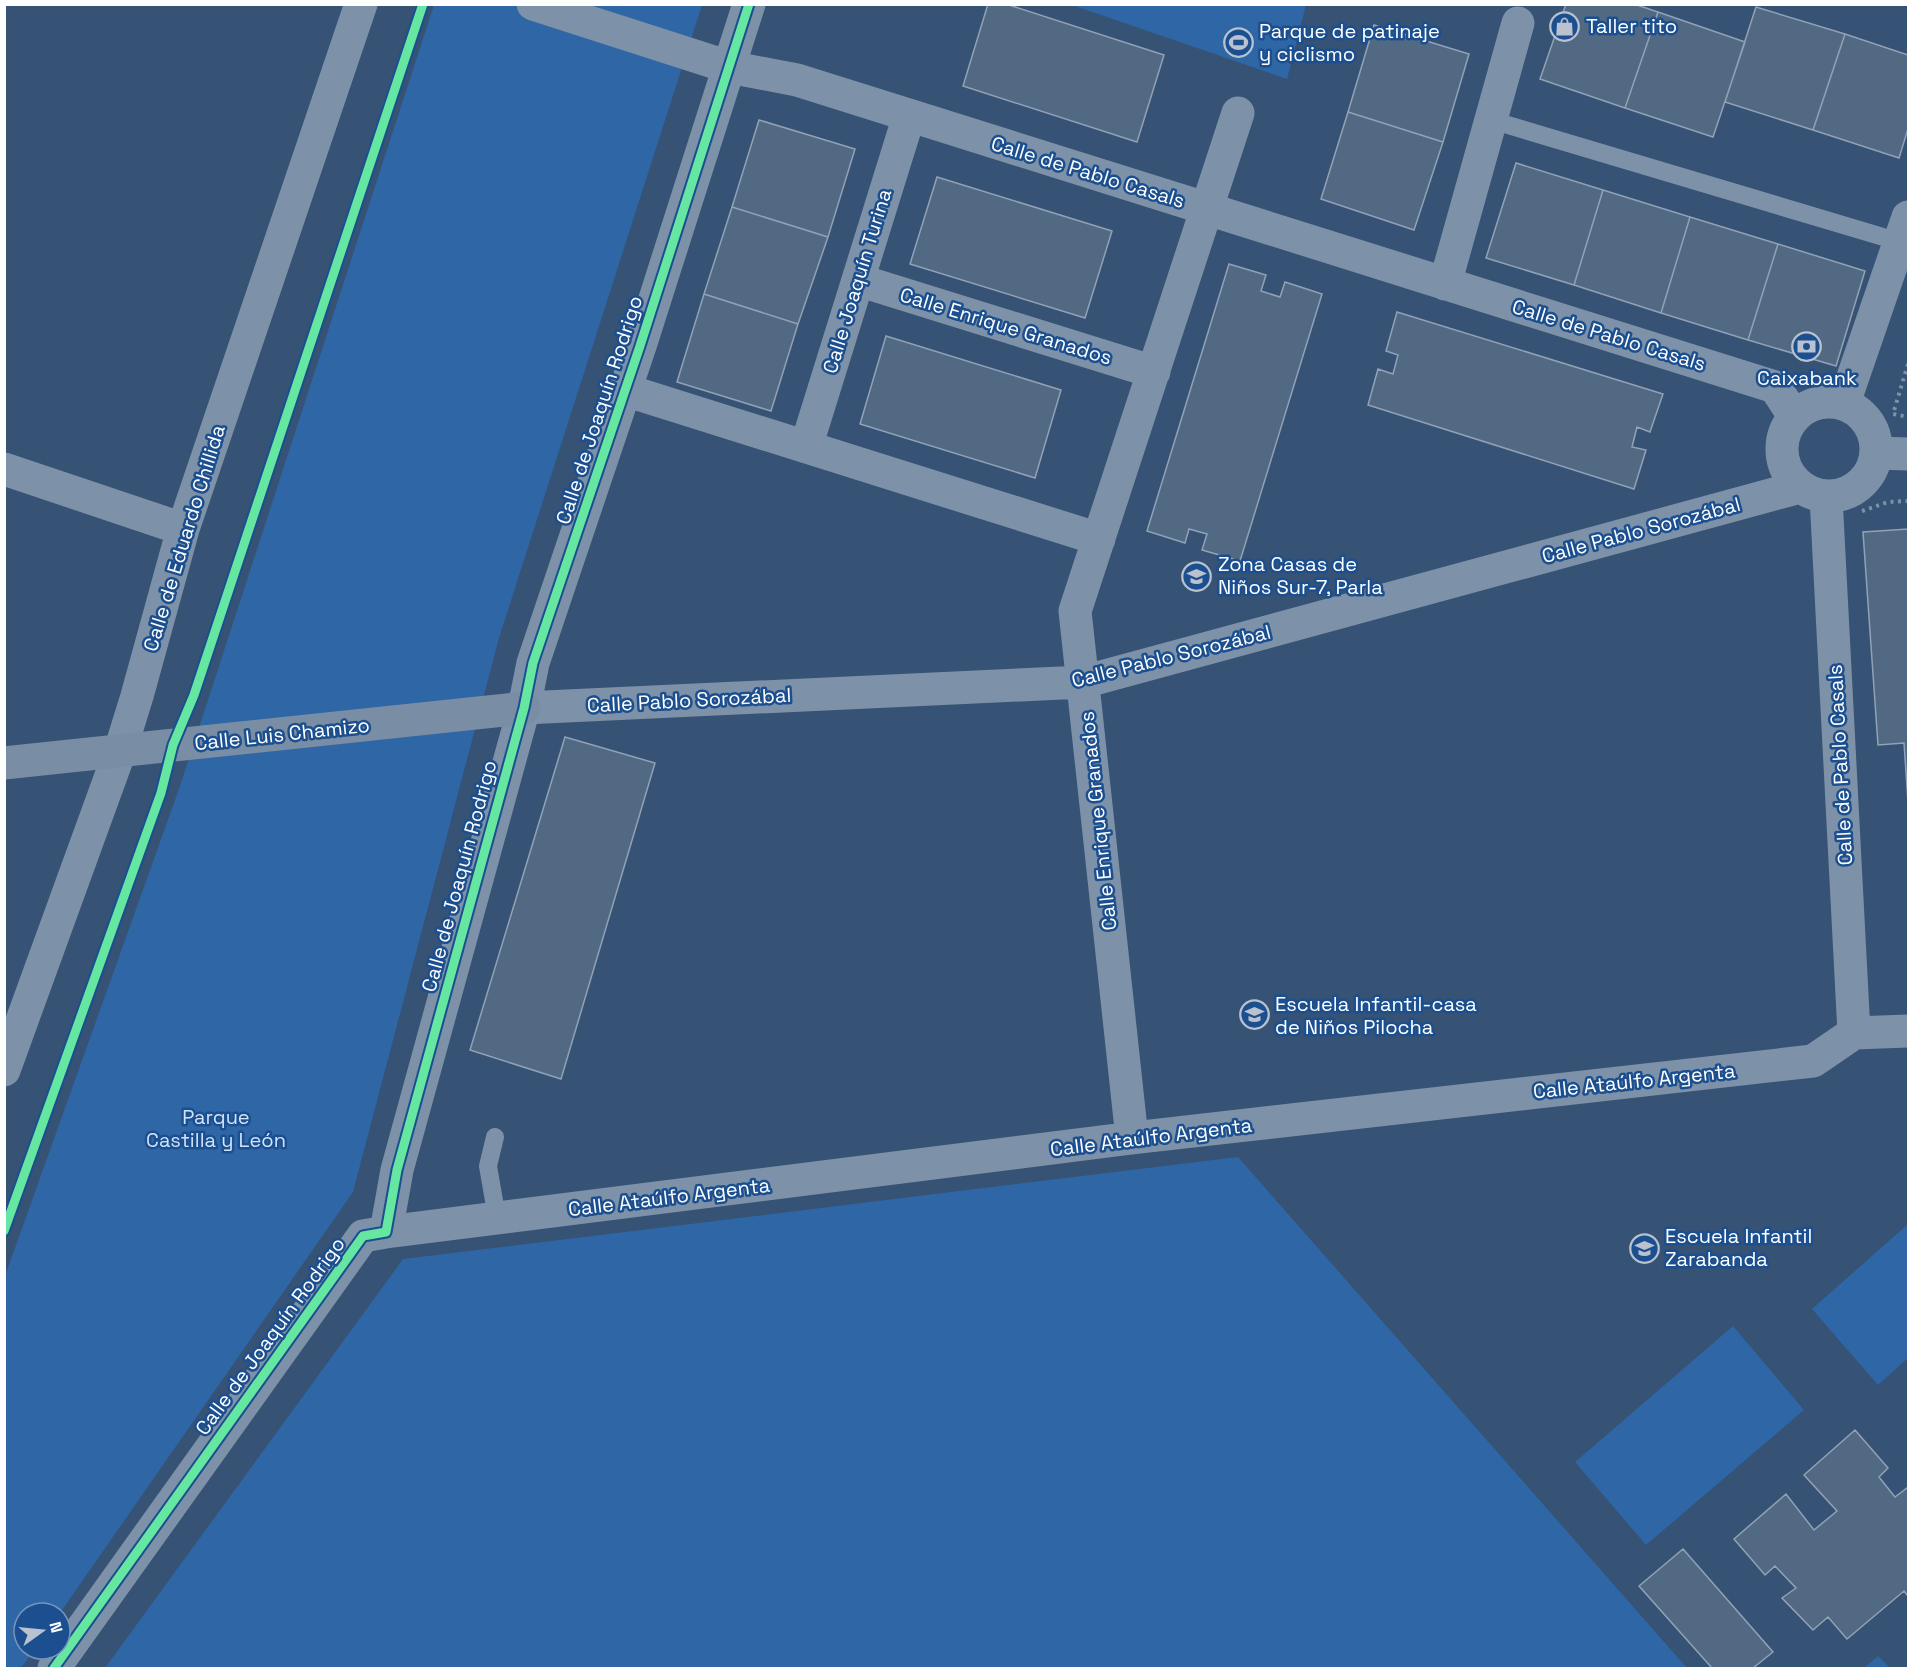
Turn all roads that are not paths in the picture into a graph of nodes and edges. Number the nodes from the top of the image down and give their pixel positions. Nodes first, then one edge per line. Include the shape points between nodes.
1 (361, 4) edge
2 (533, 4) edge
3 (749, 4) edge
4 (1518, 23) dead end
5 (729, 67) junction
6 (1238, 113) dead end
7 (909, 116) junction
8 (1491, 120) junction
9 (1207, 209) junction
10 (1904, 229) edge
11 (858, 280) junction
12 (1445, 284) junction
13 (1154, 372) junction
14 (625, 390) junction
15 (1844, 403) junction
16 (1794, 416) junction
17 (806, 447) junction
18 (1893, 454) edge
19 (4, 469) edge
20 (1813, 492) junction
21 (183, 529) junction
22 (1099, 538) junction
23 (1083, 682) junction
24 (524, 708) junction
25 (120, 751) junction
26 (4, 763) edge
27 (1908, 1031) edge
28 (1854, 1033) junction
29 (4, 1070) edge
30 (495, 1137) dead end
31 (1132, 1138) junction
32 (497, 1218) junction
33 (386, 1232) junction
34 (54, 1668) edge

1 - 21 street, Calle de Eduardo Chillida
2 - 5 street, Calle de Pablo Casals
3 - 5 street, Calle de Joaquín Rodrigo
4 - 8 street
5 - 7 street, Calle de Pablo Casals via 797,80
5 - 14 street, Calle de Joaquín Rodrigo
6 - 9 street, Calle Enrique Granados
7 - 9 street, Calle de Pablo Casals
7 - 11 street, Calle Joaquín Turina
8 - 10 lane
8 - 12 street
9 - 12 street, Calle de Pablo Casals
9 - 13 street, Calle Enrique Granados
10 - 15 street
11 - 13 street, Calle Enrique Granados
11 - 17 street, Calle Joaquín Turina
12 - 16 street, Calle de Pablo Casals via 1775,387
13 - 22 street, Calle Enrique Granados
14 - 17 street
14 - 24 street, Calle de Joaquín Rodrigo via 533,663
15 - 16 street via 1817,402
15 - 18 street via 1869,422 1876,437
16 - 20 street via 1785,432 1782,453 1787,472
17 - 22 street
18 - 20 street via 1844,495
19 - 21 street
20 - 23 street, Calle Pablo Sorozábal
20 - 28 street, Calle de Pablo Casals
21 - 25 street, Calle de Eduardo Chillida
22 - 23 street, Calle Enrique Granados via 1075,611
23 - 24 street, Calle Pablo Sorozábal
23 - 31 street, Calle Enrique Granados
24 - 25 street, Calle Luis Chamizo
24 - 33 street, Calle de Joaquín Rodrigo via 397,1170
25 - 26 street, Calle Luis Chamizo
25 - 29 street, Calle de Eduardo Chillida
27 - 28 street
28 - 31 street, Calle Ataúlfo Argenta via 1813,1061
30 - 32 lane via 488,1166
31 - 32 street, Calle Ataúlfo Argenta
32 - 33 street, Calle Ataúlfo Argenta
33 - 34 street, Calle de Joaquín Rodrigo via 363,1236

